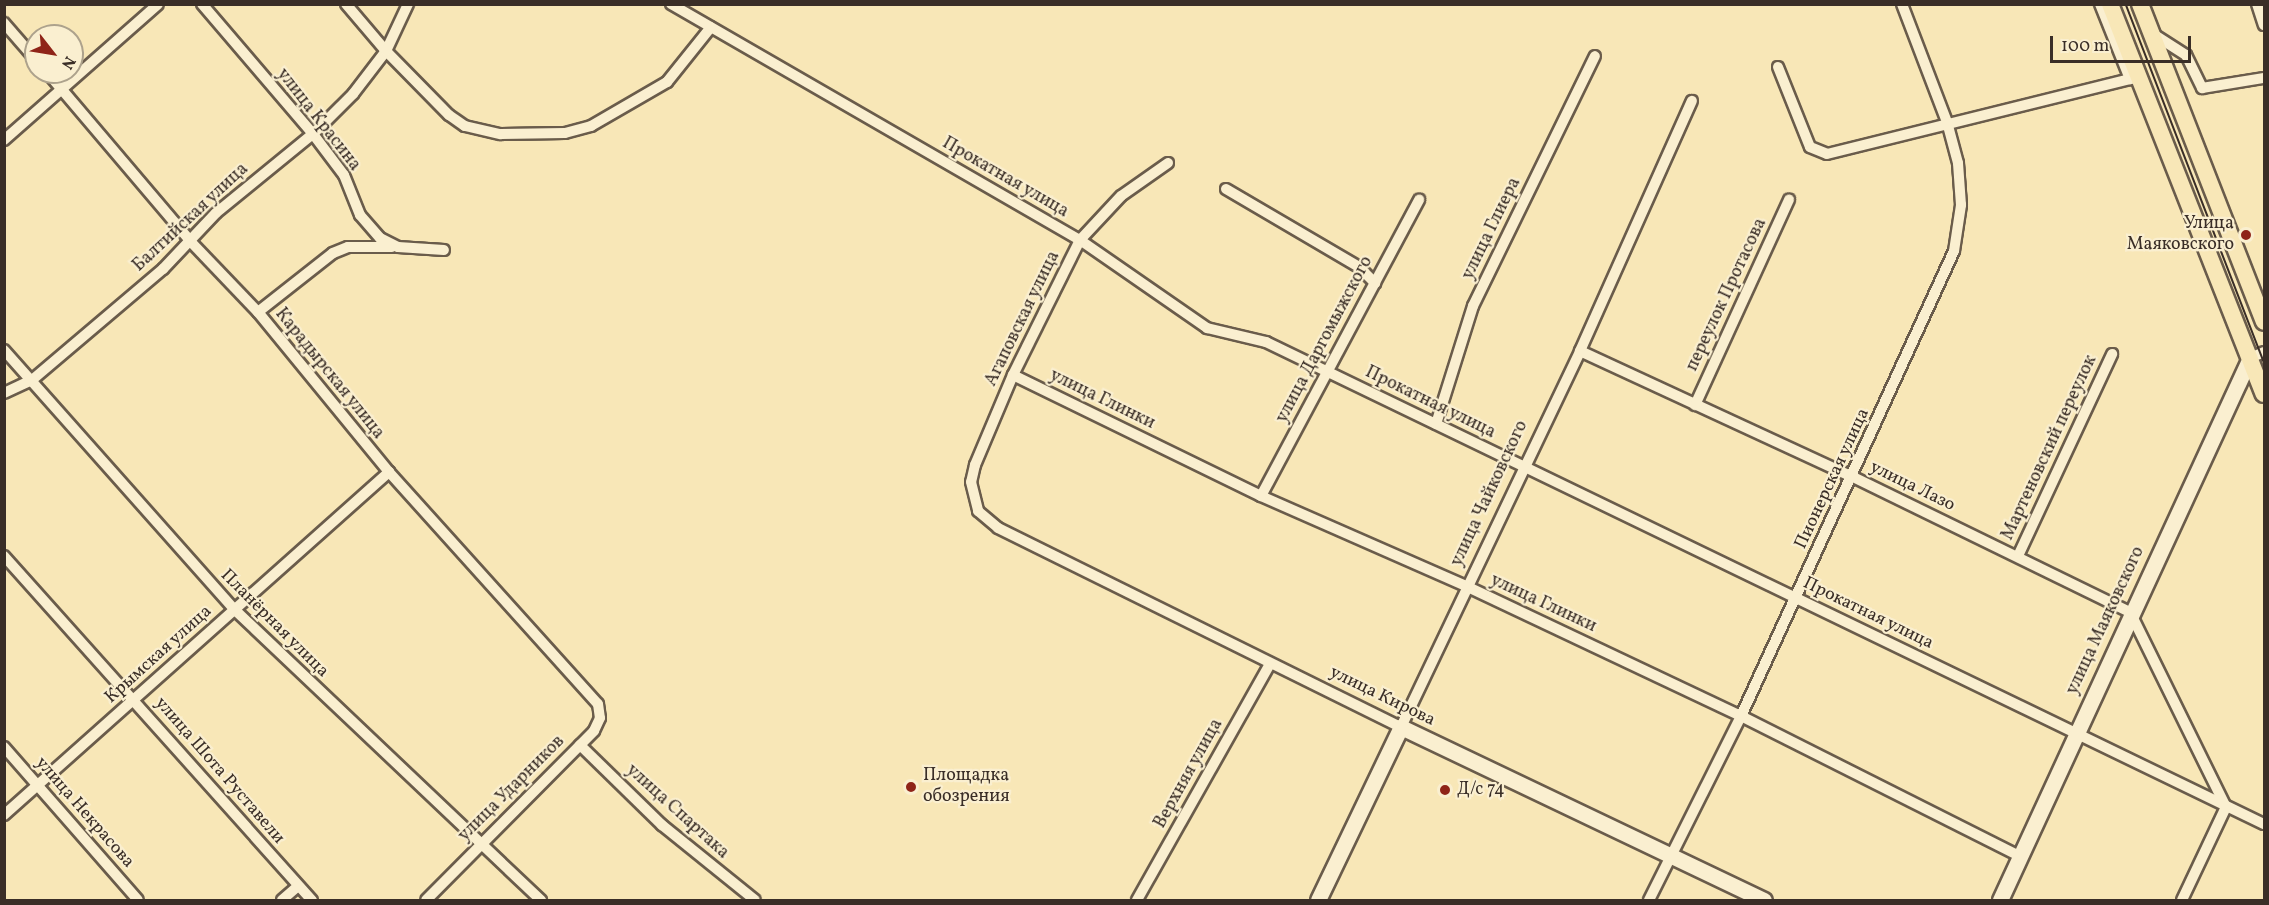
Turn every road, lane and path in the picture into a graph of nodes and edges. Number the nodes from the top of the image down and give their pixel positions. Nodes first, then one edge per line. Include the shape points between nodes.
1 (158, 4) edge
2 (202, 4) edge
3 (346, 4) edge
4 (408, 4) edge
5 (671, 4) edge
6 (1902, 4) edge
7 (2100, 4) edge
8 (2110, 4) edge
9 (2140, 4) edge
10 (2256, 4) edge
11 (4, 23) edge
12 (2265, 26) edge
13 (711, 27) junction
14 (2150, 32) junction
15 (24, 46) edge
16 (386, 51) junction
17 (1595, 56) dead end
18 (1778, 67) dead end
19 (2133, 78) junction
20 (2265, 78) edge
21 (58, 84) edge
22 (61, 88) junction
23 (1692, 101) dead end
24 (1947, 122) junction
25 (313, 134) junction
26 (4, 140) edge
27 (1168, 163) dead end
28 (1226, 189) dead end
29 (1419, 200) dead end
30 (1789, 200) dead end
31 (1080, 240) junction
32 (191, 242) junction
33 (398, 247) junction
34 (444, 250) dead end
35 (1375, 284) junction
36 (258, 312) junction
37 (2265, 322) edge
38 (4, 350) edge
39 (1580, 351) junction
40 (2112, 354) dead end
41 (2257, 355) edge
42 (1327, 371) junction
43 (1013, 375) junction
44 (32, 380) junction
45 (4, 393) edge
46 (2265, 394) edge
47 (1695, 405) junction
48 (1436, 424) junction
49 (1524, 467) junction
50 (389, 472) junction
51 (1853, 477) junction
52 (1261, 496) junction
53 (987, 521) joint
54 (4, 556) edge
55 (2018, 556) junction
56 (1468, 587) junction
57 (1796, 597) junction
58 (235, 610) junction
59 (2130, 612) junction
60 (1270, 664) junction
61 (589, 694) joint
62 (134, 700) junction
63 (1741, 716) junction
64 (1401, 727) junction
65 (2077, 732) junction
66 (580, 745) junction
67 (4, 747) edge
68 (38, 785) junction
69 (2226, 807) junction
70 (4, 815) edge
71 (2265, 824) edge
72 (478, 843) junction
73 (1670, 857) junction
74 (2021, 857) junction
75 (298, 886) junction
76 (138, 900) edge
77 (282, 900) edge
78 (312, 900) edge
79 (426, 900) edge
80 (542, 900) edge
81 (755, 900) edge
82 (1137, 900) edge
83 (1318, 900) edge
84 (1649, 900) edge
85 (1764, 900) edge
86 (2000, 900) edge
87 (2182, 900) edge

1 - 22 street
2 - 25 street, улица Красина
3 - 16 street
4 - 16 street, Балтийская улица
5 - 13 street, Прокатная улица
6 - 24 street, Пионерская улица
7 - 19 street
8 - 19 main road
9 - 14 main road
10 - 12 street
11 - 15 street
13 - 16 street via 672,76 653,92 591,126 566,133 501,134 465,126 431,100
13 - 31 street, Прокатная улица
14 - 20 street via 2186,54 2202,88
14 - 37 main road
16 - 25 street, Балтийская улица via 353,94
17 - 48 street, улица Глиера via 1473,306
18 - 24 street via 1810,147 1820,154
19 - 24 street
19 - 41 main road
21 - 22 street, Карадырская улица
22 - 26 street
22 - 32 street, Карадырская улица
23 - 39 street, улица Чайковского
24 - 51 street, Пионерская улица via 1958,163 1960,195 1954,251
25 - 32 street, Балтийская улица via 216,213
25 - 33 street, улица Красина via 344,175 360,215 380,238
27 - 31 street, Агаповская улица via 1121,196
28 - 35 street via 1359,267
29 - 35 street, улица Даргомыжского
30 - 47 street, переулок Протасова
31 - 42 street, Прокатная улица via 1207,328 1228,336 1257,338
31 - 43 street, Агаповская улица
32 - 36 street, Карадырская улица
32 - 44 street, Балтийская улица
33 - 34 street
33 - 36 street via 360,245 333,253
35 - 42 street, улица Даргомыжского
36 - 50 street, Карадырская улица
38 - 44 street, Планёрная улица
39 - 47 street, улица Лазо
39 - 49 street, улица Чайковского
40 - 55 street, Мартеновский переулок
41 - 46 main road
41 - 59 main road, улица Маяковского
42 - 48 street, Прокатная улица
42 - 52 street, улица Даргомыжского
43 - 52 street, улица Глинки
43 - 53 street, Агаповская улица via 972,472 972,497
44 - 45 street, Балтийская улица
44 - 58 street, Планёрная улица
47 - 51 street, улица Лазо
48 - 49 street, Прокатная улица
49 - 56 street, улица Чайковского
49 - 57 street, Прокатная улица
50 - 58 street, Крымская улица
50 - 61 street, Карадырская улица
51 - 55 street, улица Лазо
51 - 57 street, Пионерская улица
52 - 56 street, улица Глинки
53 - 60 street, улица Кирова
54 - 62 street, улица Шота Руставели
55 - 59 street, улица Лазо
56 - 63 street, улица Глинки
56 - 64 street, улица Чайковского
57 - 63 street, Пионерская улица
57 - 65 street, Прокатная улица
58 - 62 street, Крымская улица
58 - 72 street, Планёрная улица
59 - 65 main road, улица Маяковского
59 - 69 street
60 - 64 street, улица Кирова
60 - 82 street, Верхняя улица
61 - 66 street, улица Ударников via 598,704 600,718
62 - 68 street, Крымская улица
62 - 75 street, улица Шота Руставели
63 - 73 street, Пионерская улица
63 - 74 street, улица Глинки
64 - 73 main road, улица Кирова
64 - 83 main road, улица Чайковского
65 - 69 street, Прокатная улица
65 - 74 main road, улица Маяковского
66 - 72 street, улица Ударников
66 - 81 street, улица Спартака via 662,825
67 - 68 street, улица Некрасова
68 - 70 street, Крымская улица
68 - 76 street, улица Некрасова
69 - 71 street, Прокатная улица
69 - 87 street
72 - 79 street, улица Ударников
72 - 80 street, Планёрная улица
73 - 84 street, Пионерская улица
73 - 85 main road, улица Кирова
74 - 86 main road, улица Маяковского
75 - 77 street
75 - 78 street, улица Шота Руставели

